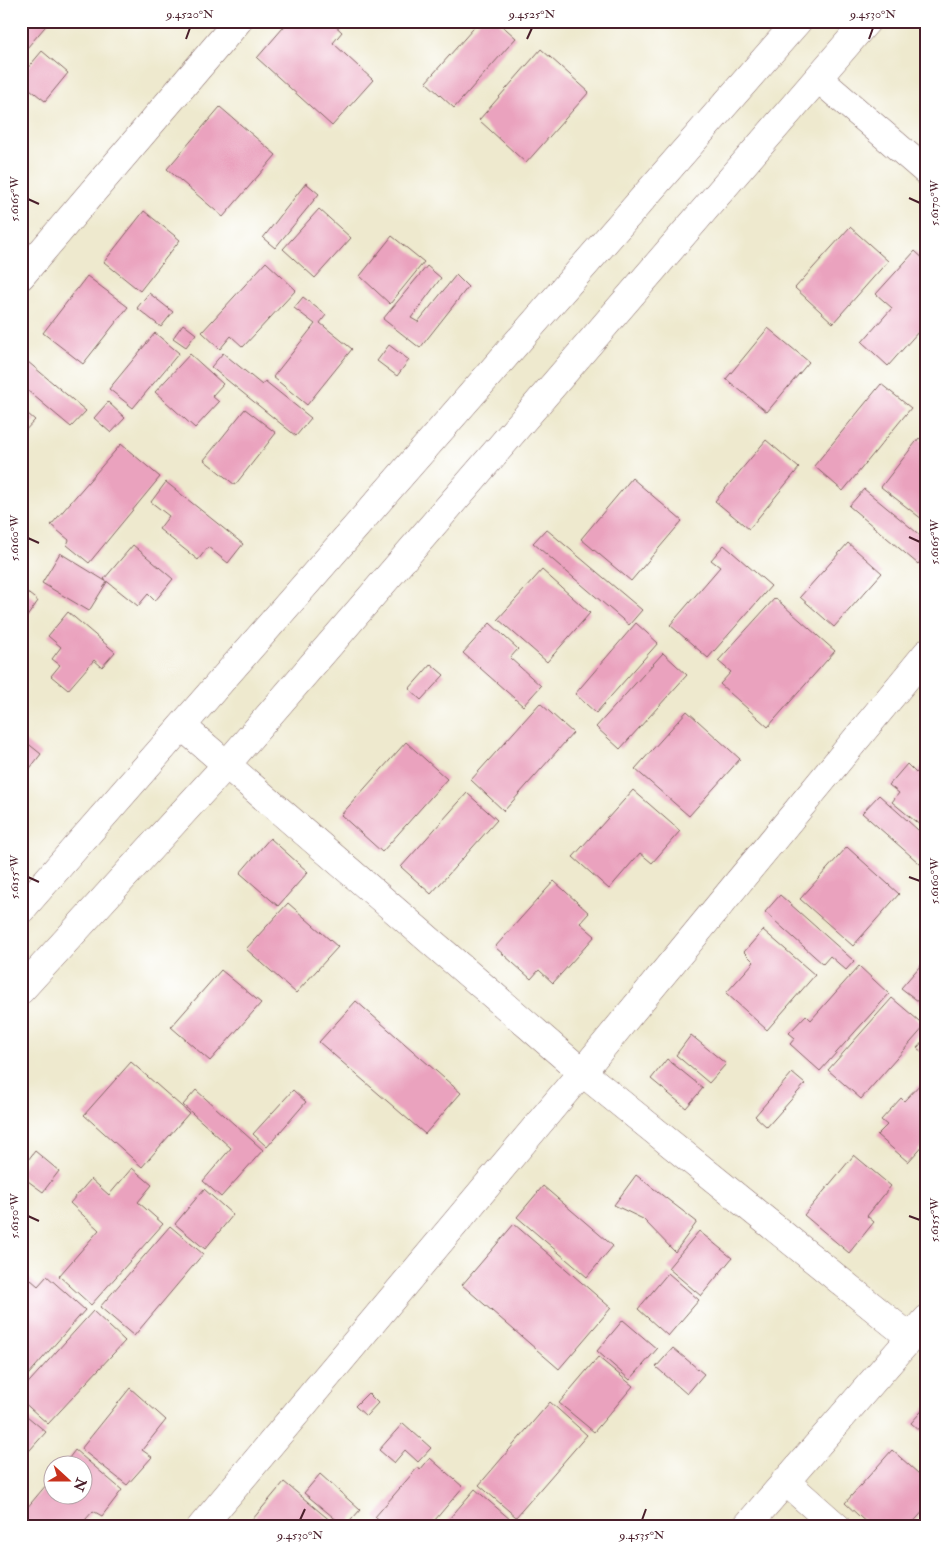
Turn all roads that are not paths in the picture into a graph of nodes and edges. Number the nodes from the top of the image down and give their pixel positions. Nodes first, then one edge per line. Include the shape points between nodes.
1 (238, 21) edge
2 (798, 21) edge
3 (867, 21) edge
4 (819, 79) junction
5 (927, 172) edge
6 (21, 276) edge
7 (927, 653) edge
8 (183, 727) junction
9 (227, 764) junction
10 (21, 910) edge
11 (21, 990) edge
12 (582, 1072) junction
13 (919, 1328) edge
14 (785, 1481) junction
15 (201, 1527) edge
16 (746, 1527) edge
17 (837, 1527) edge

1 - 6 street
2 - 8 street
3 - 4 street
4 - 5 street
4 - 9 street
7 - 12 street
8 - 9 street
8 - 10 street
9 - 11 street
9 - 12 street
12 - 13 street
12 - 15 street
13 - 14 street
14 - 16 street
14 - 17 street

